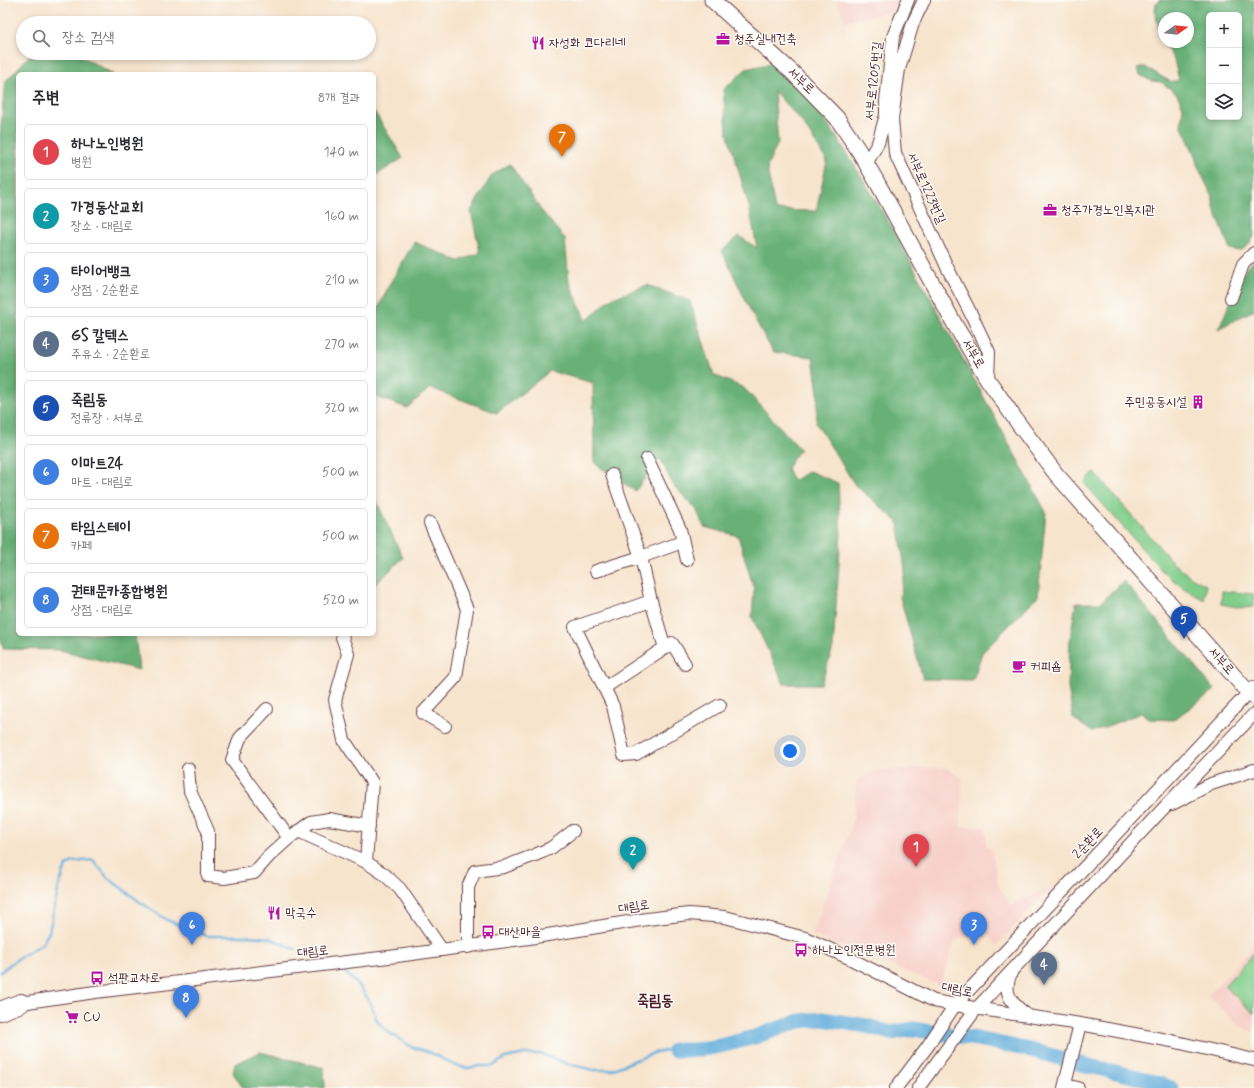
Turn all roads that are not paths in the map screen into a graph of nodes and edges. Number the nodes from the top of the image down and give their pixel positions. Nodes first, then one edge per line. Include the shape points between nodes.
1 (712, 0) edge
2 (908, 0) edge
3 (924, 0) edge
4 (894, 70) junction
5 (866, 164) junction
6 (1254, 253) edge
7 (1231, 298) dead end
8 (988, 380) junction
9 (647, 459) dead end
10 (612, 475) dead end
11 (430, 523) dead end
12 (682, 542) junction
13 (641, 557) junction
14 (687, 560) dead end
15 (596, 571) dead end
16 (651, 601) junction
17 (342, 636) edge
18 (665, 648) junction
19 (685, 664) dead end
20 (604, 688) junction
21 (1252, 692) edge
22 (720, 705) dead end
23 (267, 709) dead end
24 (1254, 714) edge
25 (445, 726) dead end
26 (188, 769) dead end
27 (1254, 770) edge
28 (1162, 809) junction
29 (369, 826) junction
30 (573, 831) dead end
31 (293, 835) junction
32 (366, 862) junction
33 (468, 947) junction
34 (442, 950) junction
35 (1012, 970) junction
36 (0, 997) edge
37 (21, 1003) junction
38 (955, 1005) junction
39 (0, 1006) edge
40 (976, 1009) junction
41 (0, 1011) edge
42 (1030, 1017) junction
43 (1080, 1024) junction
44 (1254, 1060) edge
45 (1065, 1087) edge
46 (896, 1088) edge
47 (918, 1088) edge
48 (1078, 1088) edge

1 - 5 main road, 서부로 via 818,97 837,118
2 - 4 street, 서부로1205번길 via 893,36
3 - 4 street, 서부로1223번길
4 - 5 street, 서부로1205번길 via 878,143
4 - 8 street, 서부로1223번길 via 892,119 895,154 946,268 989,352
5 - 8 main road, 서부로
6 - 7 street via 1243,264
8 - 21 main road, 서부로 via 1056,474
9 - 12 street via 680,529
10 - 13 street
11 - 25 street via 467,609 456,677 423,713
12 - 13 street
12 - 14 street
13 - 15 street
13 - 16 street
16 - 18 street
16 - 20 street via 575,627
17 - 29 street via 348,654 335,700 344,740 372,782
18 - 19 street via 672,643
18 - 20 street
20 - 22 street via 613,706 624,755 636,754
21 - 38 street, 2순환로
23 - 31 street via 240,738 232,760
24 - 28 street
26 - 31 street via 190,791 208,831 208,876 224,878 254,873
27 - 28 street via 1211,784
28 - 35 street
29 - 31 street via 329,819 311,822
29 - 32 street
30 - 33 street via 551,848 536,855 504,867 474,871 468,887
31 - 32 street
32 - 34 street via 400,889
33 - 34 street, 대림로
33 - 38 street, 대림로 via 647,918 689,914 725,917 805,938 929,998
34 - 37 street, 대림로
35 - 40 street
35 - 42 street via 1008,981 1008,994 1015,1006
36 - 37 highway
37 - 39 street, 대림로
37 - 41 highway
38 - 40 street, 대림로
38 - 46 street, 2순환로
40 - 42 street, 대림로
40 - 47 street
42 - 43 street, 대림로
43 - 44 street, 대림로
43 - 45 street
45 - 48 street

